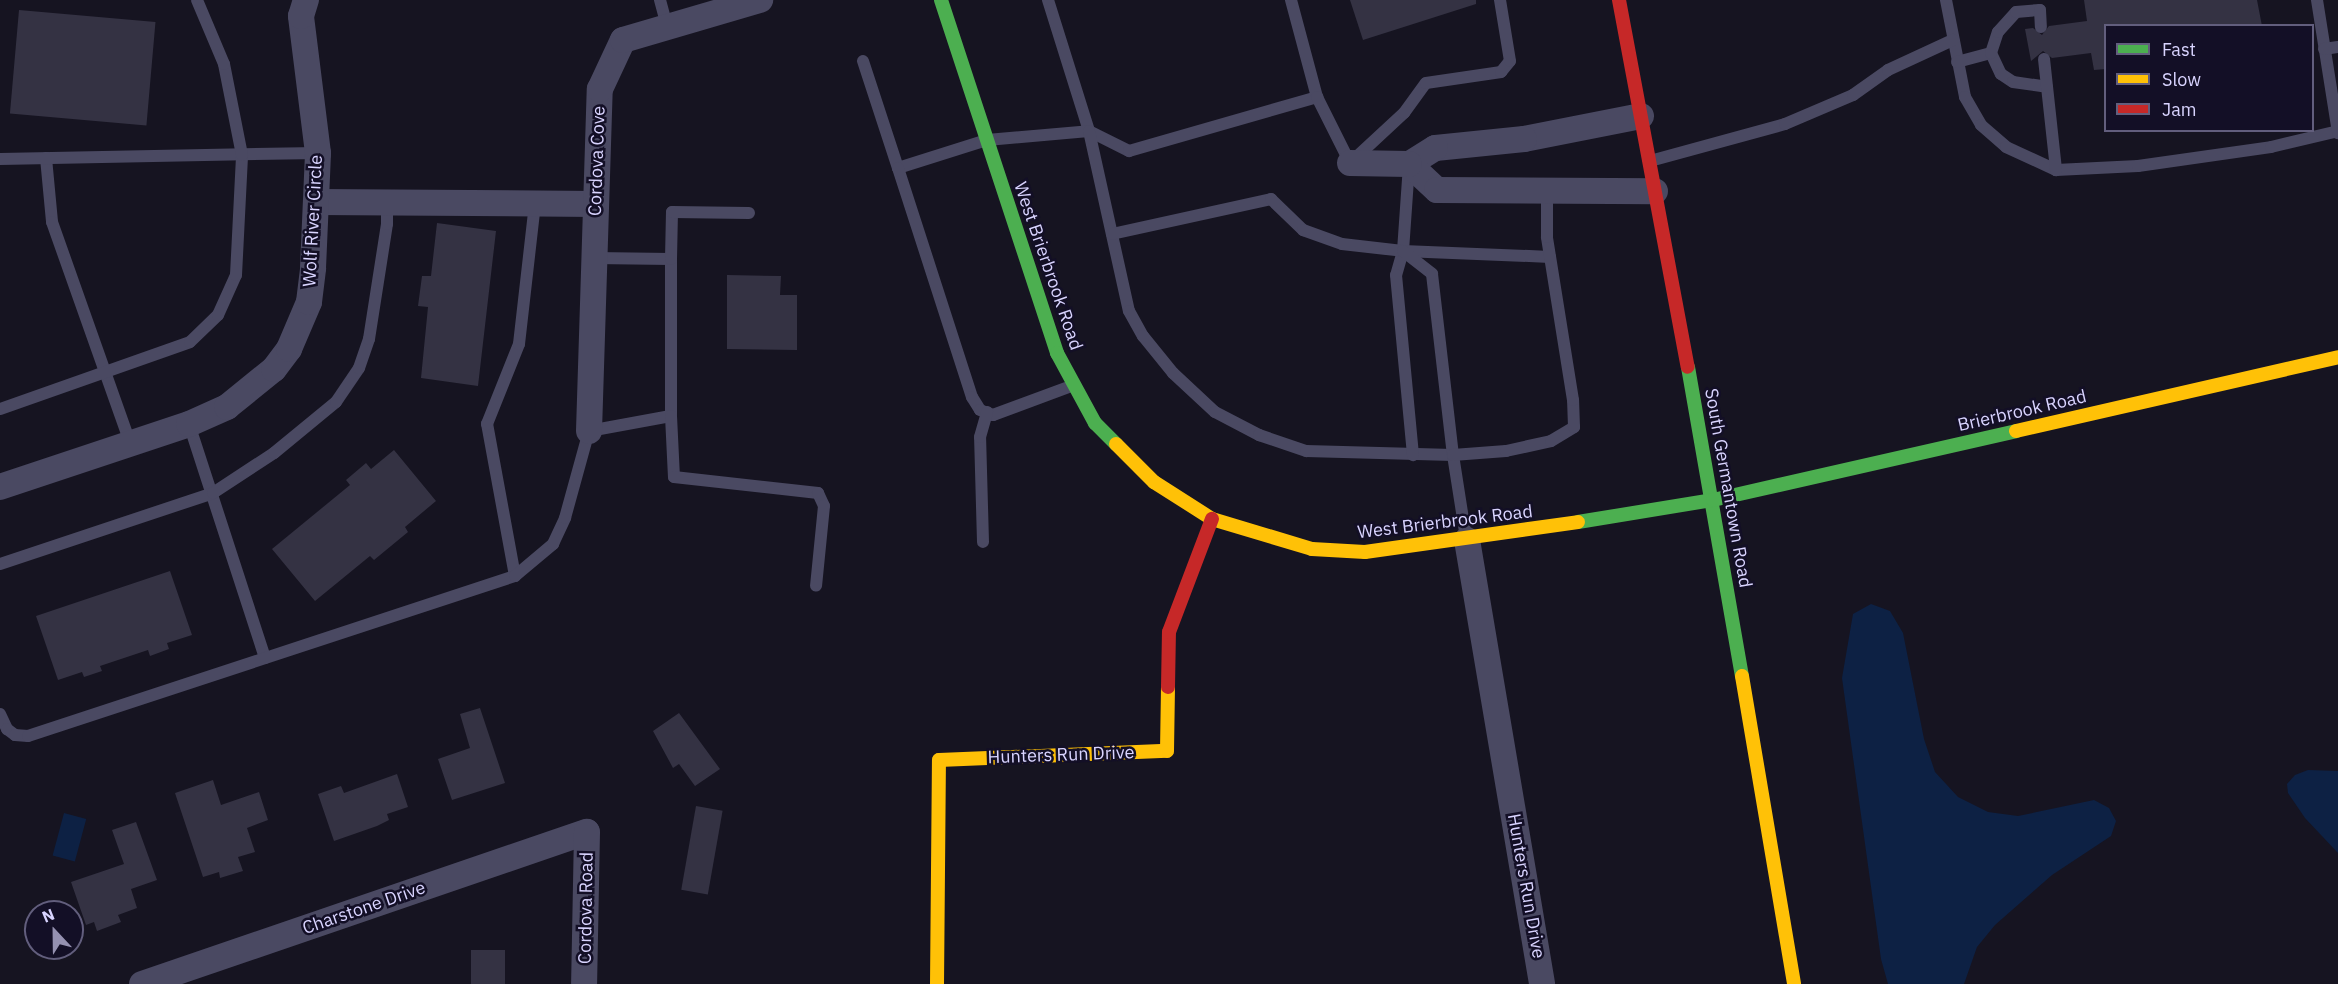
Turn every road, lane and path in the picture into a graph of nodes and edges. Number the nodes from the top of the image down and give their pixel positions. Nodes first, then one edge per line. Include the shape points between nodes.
1 (197, 0) edge
2 (660, 0) edge
3 (760, 0) edge
4 (941, 0) edge
5 (1048, 0) edge
6 (1291, 0) edge
7 (1500, 0) edge
8 (1619, 0) edge
9 (1946, 0) edge
10 (2318, 0) edge
11 (298, 6) edge
12 (667, 27) junction
13 (2041, 27) dead end
14 (1953, 40) junction
15 (2338, 47) edge
16 (2324, 49) junction
17 (1990, 53) junction
18 (2044, 59) dead end
19 (863, 61) dead end
20 (1957, 62) junction
21 (2047, 87) junction
22 (1317, 97) junction
23 (1641, 116) junction
24 (1089, 131) junction
25 (2338, 132) edge
26 (987, 140) junction
27 (318, 153) junction
28 (242, 155) junction
29 (46, 158) junction
30 (0, 159) edge
31 (1649, 161) junction
32 (1350, 163) junction
33 (1409, 164) junction
34 (898, 168) junction
35 (2056, 170) junction
36 (1655, 191) junction
37 (1547, 192) junction
38 (387, 201) junction
39 (316, 202) junction
40 (535, 203) junction
41 (596, 204) junction
42 (749, 213) dead end
43 (1112, 234) junction
44 (1403, 251) junction
45 (1550, 257) junction
46 (594, 258) junction
47 (671, 259) junction
48 (2338, 357) edge
49 (105, 371) junction
50 (1074, 385) junction
51 (0, 409) edge
52 (987, 412) junction
53 (671, 416) junction
54 (189, 424) junction
55 (589, 431) junction
56 (130, 442) junction
57 (1413, 455) junction
58 (1453, 455) junction
59 (0, 487) edge
60 (213, 493) junction
61 (1713, 500) junction
62 (1212, 519) junction
63 (1467, 540) junction
64 (983, 542) dead end
65 (0, 564) edge
66 (515, 576) junction
67 (816, 586) dead end
68 (265, 658) junction
69 (0, 712) edge
70 (587, 832) joint
71 (142, 984) edge
72 (584, 984) edge
73 (937, 984) edge
74 (1542, 984) edge
75 (1794, 984) edge

1 - 28 lane via 224,64
2 - 12 lane
3 - 12 street, Cordova Cove
4 - 26 street, West Brierbrook Road
5 - 24 lane
6 - 22 lane
7 - 32 lane via 1510,61 1500,72 1426,83 1404,113
8 - 23 street, South Germantown Road
9 - 14 lane
10 - 16 lane
11 - 27 street, Wolf River Circle
12 - 41 street, Cordova Cove via 623,40 600,89
13 - 17 lane via 2040,10 2016,12 1998,32
14 - 20 lane
14 - 31 lane via 1888,70 1853,95 1785,124
15 - 16 lane
16 - 25 lane
17 - 20 lane
17 - 21 lane via 2001,74 2013,82
18 - 21 lane
19 - 34 lane
20 - 35 lane via 1965,97 1981,125 2006,147
21 - 35 lane
22 - 24 lane via 1129,151
22 - 32 lane
23 - 31 street, South Germantown Road
23 - 33 street via 1524,139 1435,148
24 - 26 lane
24 - 43 lane
25 - 35 lane via 2271,147 2138,166
26 - 34 lane
26 - 50 street, West Brierbrook Road via 1057,353
27 - 28 lane
27 - 39 street, Wolf River Circle
28 - 29 lane
28 - 49 lane via 236,275 218,315 190,342
29 - 30 lane
29 - 49 lane via 52,222
31 - 36 street, South Germantown Road
32 - 33 street
33 - 37 street via 1437,190
33 - 44 lane
34 - 52 lane via 972,397 980,410
36 - 37 street
36 - 61 street, South Germantown Road
37 - 45 lane
38 - 39 street
38 - 40 street
38 - 60 lane via 369,339 359,368 336,402 274,453
39 - 54 street, Wolf River Circle via 309,302 290,349 253,388 227,407
40 - 41 street
40 - 66 lane via 519,344 487,424
41 - 46 street, Cordova Cove
42 - 47 lane via 672,212
43 - 44 lane via 1271,199 1303,230 1342,244
43 - 57 lane via 1129,311 1143,336 1173,373 1215,412 1259,435 1306,451
44 - 45 lane
44 - 57 lane via 1396,275
44 - 58 lane via 1432,274
45 - 58 lane via 1574,427 1551,441 1506,451
46 - 47 lane
46 - 55 street, Cordova Cove
47 - 53 lane
48 - 61 street, Brierbrook Road
49 - 51 lane
49 - 56 lane
50 - 52 lane via 993,415
50 - 62 street, West Brierbrook Road via 1095,423 1154,482
52 - 64 lane via 980,437
53 - 55 lane
53 - 67 lane via 674,477 818,494 824,506
54 - 56 street, Wolf River Circle
54 - 60 lane
55 - 66 lane via 565,518 553,544
56 - 59 street, Wolf River Circle
57 - 58 lane
58 - 63 lane
60 - 65 lane
60 - 68 lane
61 - 63 street, West Brierbrook Road
61 - 75 street, South Germantown Road
62 - 63 street, West Brierbrook Road via 1312,549 1365,552
62 - 73 street, Hunters Run Drive via 1168,632 1167,751 939,760
63 - 74 street, Hunters Run Drive
66 - 68 lane
68 - 69 lane via 28,736 15,735 7,729
70 - 71 street, Charstone Drive
70 - 72 street, Cordova Road

